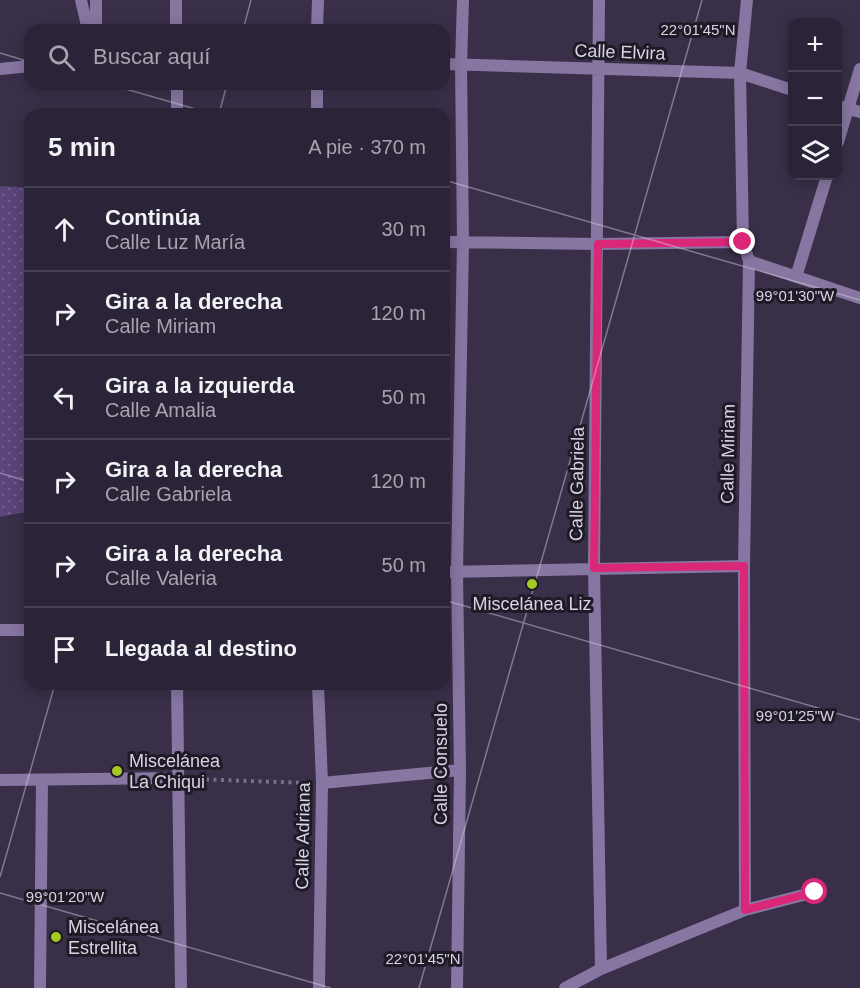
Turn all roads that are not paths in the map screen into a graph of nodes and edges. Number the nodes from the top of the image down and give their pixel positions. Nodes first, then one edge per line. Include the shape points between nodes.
1 (81, 0) edge
2 (96, 0) edge
3 (176, 0) edge
4 (318, 0) edge
5 (463, 0) edge
6 (598, 0) edge
7 (747, 0) edge
8 (87, 24) edge
9 (96, 24) edge
10 (176, 24) edge
11 (317, 24) edge
12 (450, 64) edge
13 (461, 64) junction
14 (24, 67) edge
15 (0, 69) edge
16 (597, 69) junction
17 (860, 69) edge
18 (740, 73) junction
19 (788, 89) edge
20 (177, 90) edge
21 (317, 90) edge
22 (177, 108) edge
23 (317, 108) edge
24 (848, 109) edge
25 (842, 127) edge
26 (826, 180) edge
27 (450, 242) edge
28 (464, 242) junction
29 (743, 242) junction
30 (598, 244) junction
31 (749, 261) junction
32 (796, 277) junction
33 (860, 298) edge
34 (744, 566) junction
35 (594, 568) junction
36 (450, 572) edge
37 (457, 572) junction
38 (0, 630) edge
39 (24, 630) edge
40 (177, 690) edge
41 (318, 690) edge
42 (460, 770) junction
43 (179, 778) junction
44 (0, 780) edge
45 (42, 780) junction
46 (322, 783) junction
47 (815, 892) dead end
48 (745, 910) junction
49 (601, 969) junction
50 (581, 984) edge
51 (40, 988) edge
52 (181, 988) edge
53 (319, 988) edge
54 (457, 988) edge
55 (565, 988) edge

1 - 8 street
2 - 9 street
3 - 10 street
4 - 11 street
5 - 13 street, Calle Consuelo
6 - 16 street, Calle Gabriela
7 - 18 street, Calle Miriam
12 - 13 street, Calle Elvira
13 - 16 street, Calle Elvira
13 - 28 street, Calle Consuelo
14 - 15 street
16 - 18 street, Calle Elvira
16 - 30 street, Calle Gabriela
17 - 24 street
18 - 19 street, Calle Elvira
18 - 29 street, Calle Miriam
20 - 22 street
21 - 23 street
24 - 25 street
26 - 32 street
27 - 28 street
28 - 30 street
28 - 37 street, Calle Consuelo
29 - 30 street
29 - 31 street, Calle Miriam
30 - 35 street, Calle Gabriela
31 - 32 street
31 - 34 street, Calle Miriam
32 - 33 street
34 - 35 street
34 - 48 street, Calle Miriam
35 - 37 street
35 - 49 street, Calle Gabriela
36 - 37 street
37 - 42 street, Calle Consuelo
38 - 39 street
40 - 43 street
41 - 46 street, Calle Adriana
42 - 46 street
42 - 54 street, Calle Consuelo
43 - 45 street
43 - 52 street
44 - 45 street
45 - 51 street
46 - 53 street, Calle Adriana
47 - 48 street
48 - 49 street
49 - 50 street
50 - 55 street

